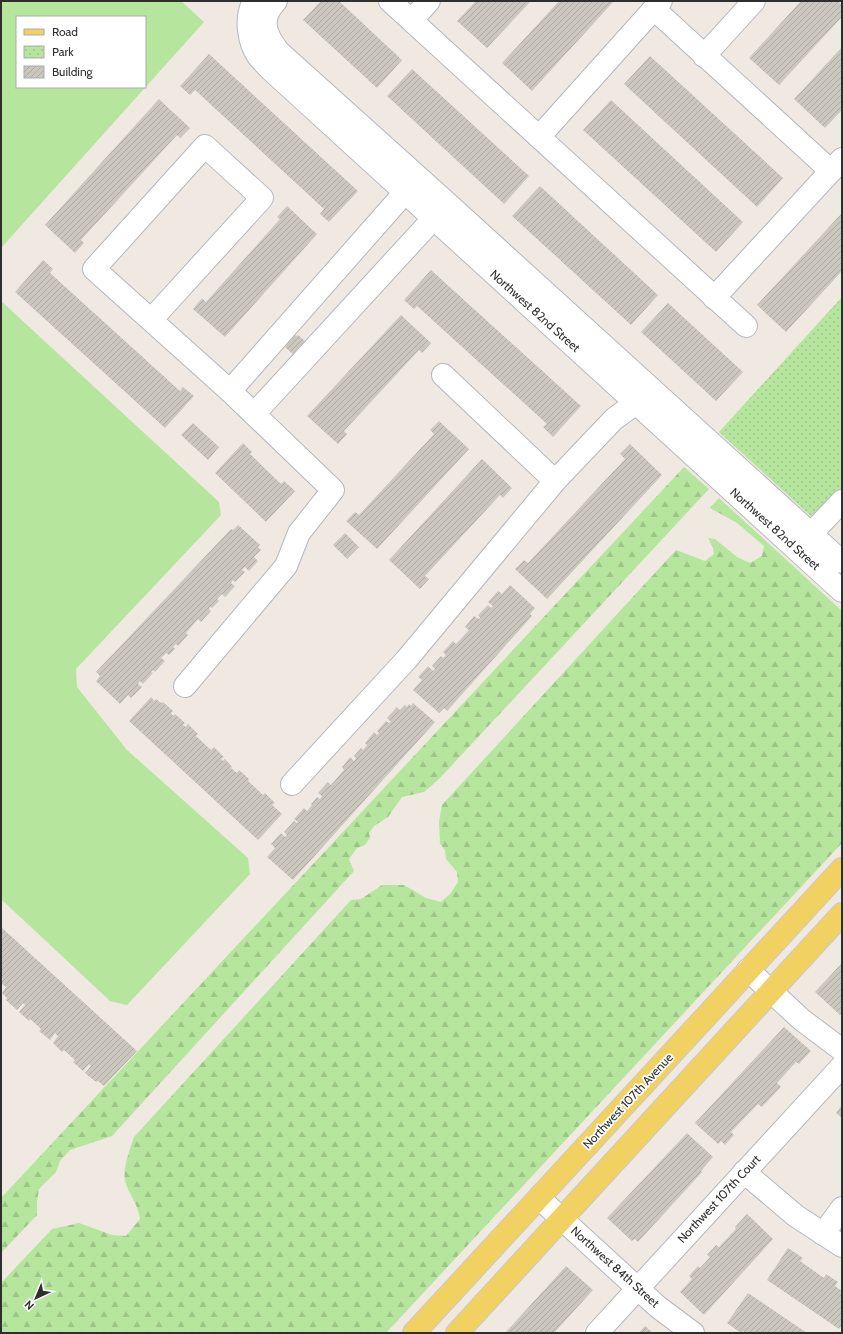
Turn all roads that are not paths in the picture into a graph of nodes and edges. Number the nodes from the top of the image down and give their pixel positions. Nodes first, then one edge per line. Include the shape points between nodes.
1 (276, 1) edge
2 (390, 1) edge
3 (429, 1) edge
4 (754, 1) edge
5 (657, 5) edge
6 (256, 14) edge
7 (412, 20) junction
8 (704, 56) junction
9 (539, 137) junction
10 (836, 165) edge
11 (411, 184) junction
12 (441, 211) junction
13 (714, 298) junction
14 (151, 320) junction
15 (746, 326) dead end
16 (443, 374) dead end
17 (230, 391) junction
18 (636, 403) junction
19 (254, 414) junction
20 (555, 481) junction
21 (842, 501) edge
22 (811, 534) junction
23 (842, 562) edge
24 (842, 591) edge
25 (185, 686) dead end
26 (292, 784) dead end
27 (842, 869) edge
28 (842, 914) edge
29 (748, 970) junction
30 (771, 992) junction
31 (842, 1050) edge
32 (842, 1066) edge
33 (744, 1172) junction
34 (539, 1198) junction
35 (842, 1208) edge
36 (562, 1219) junction
37 (823, 1234) junction
38 (842, 1246) edge
39 (637, 1288) junction
40 (414, 1333) edge
41 (457, 1333) edge
42 (596, 1333) edge
43 (694, 1333) edge

1 - 6 street via 268,11
2 - 7 street
3 - 7 street
4 - 8 street
5 - 8 street
5 - 9 street
6 - 11 street, Northwest 82nd Street via 270,41 279,52
7 - 9 street
8 - 10 street
9 - 13 street
10 - 13 street
11 - 12 street, Northwest 82nd Street
11 - 17 street
12 - 18 street, Northwest 82nd Street
12 - 19 street
12 - 22 street, Northwest 82nd Street
13 - 15 street
14 - 14 street via 94,269 205,146 262,198
14 - 17 street
16 - 20 street
17 - 19 street
18 - 20 street via 614,419
18 - 24 street, Northwest 82nd Street
19 - 25 street via 333,490 299,533 286,566
20 - 26 street via 407,659
21 - 22 street
22 - 23 street, Northwest 82nd Street
27 - 29 main road, Northwest 107th Avenue
28 - 30 main road
29 - 30 street
29 - 34 main road, Northwest 107th Avenue
30 - 31 street via 802,1020
30 - 36 main road
32 - 33 street, Northwest 107th Court
33 - 37 street via 796,1216
33 - 39 street, Northwest 107th Court
34 - 36 street, Northwest 84th Street
34 - 40 main road, Northwest 107th Avenue
35 - 37 street
36 - 39 street, Northwest 84th Street
36 - 41 main road
37 - 38 street
39 - 42 street, Northwest 107th Court
39 - 43 street, Northwest 84th Street

